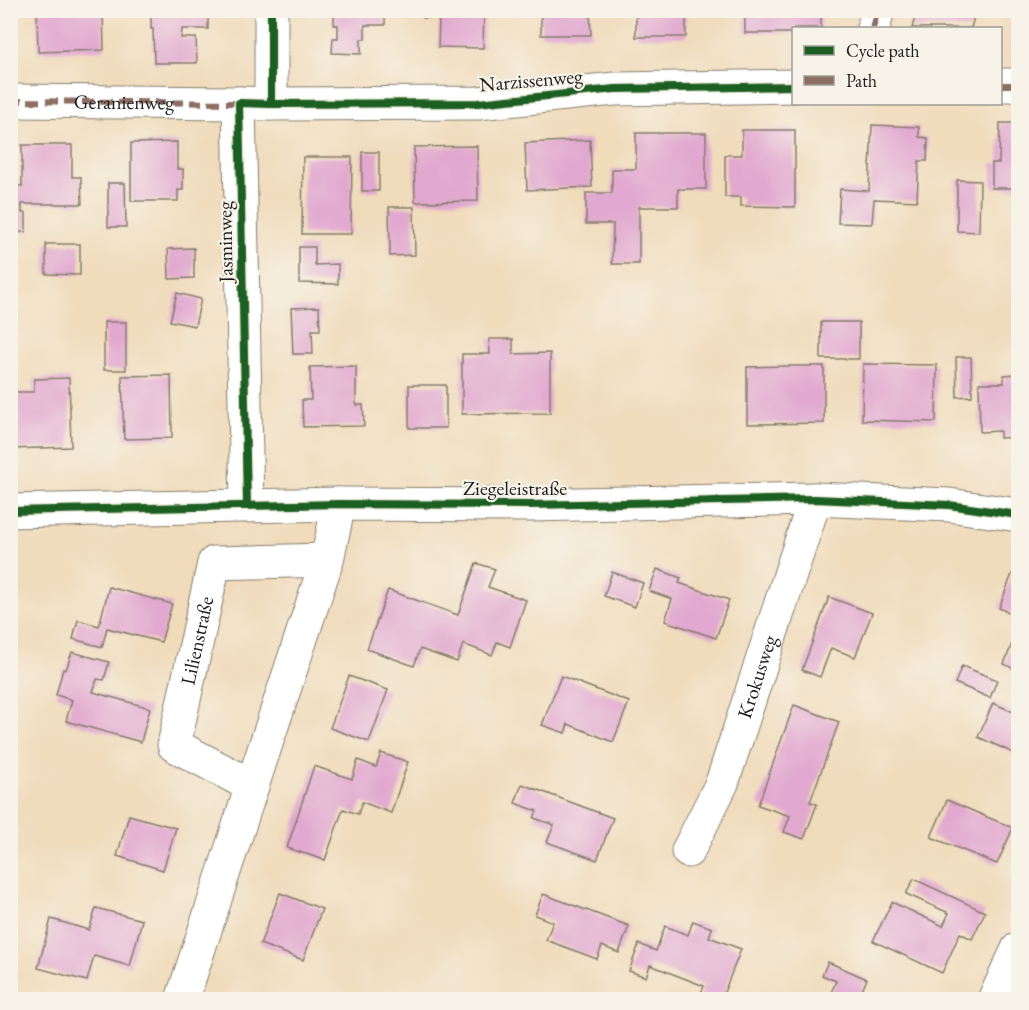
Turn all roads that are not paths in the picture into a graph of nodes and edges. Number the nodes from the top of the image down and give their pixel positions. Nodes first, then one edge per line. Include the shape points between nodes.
1 (271, 10) edge
2 (878, 10) edge
3 (873, 27) edge
4 (1002, 85) edge
5 (1018, 85) edge
6 (792, 87) edge
7 (10, 101) edge
8 (238, 103) junction
9 (270, 104) junction
10 (815, 499) junction
11 (339, 504) junction
12 (248, 506) junction
13 (10, 511) edge
14 (1018, 516) edge
15 (327, 560) junction
16 (252, 786) junction
17 (688, 851) dead end
18 (1018, 949) edge
19 (182, 999) edge
20 (994, 999) edge

1 - 9 street
2 - 3 street
4 - 5 street
6 - 9 street, Narzissenweg via 615,89 478,103
7 - 8 street, Geranienweg
8 - 9 street
8 - 12 street, Jasminweg
10 - 11 street, Ziegeleistraße
10 - 14 street, Ziegeleistraße via 949,506
10 - 17 street, Krokusweg via 722,783
11 - 12 street, Ziegeleistraße
11 - 15 street
12 - 13 street, Ziegeleistraße
15 - 16 street
15 - 16 street, Lilienstraße via 214,562 174,745
16 - 19 street
18 - 20 street

